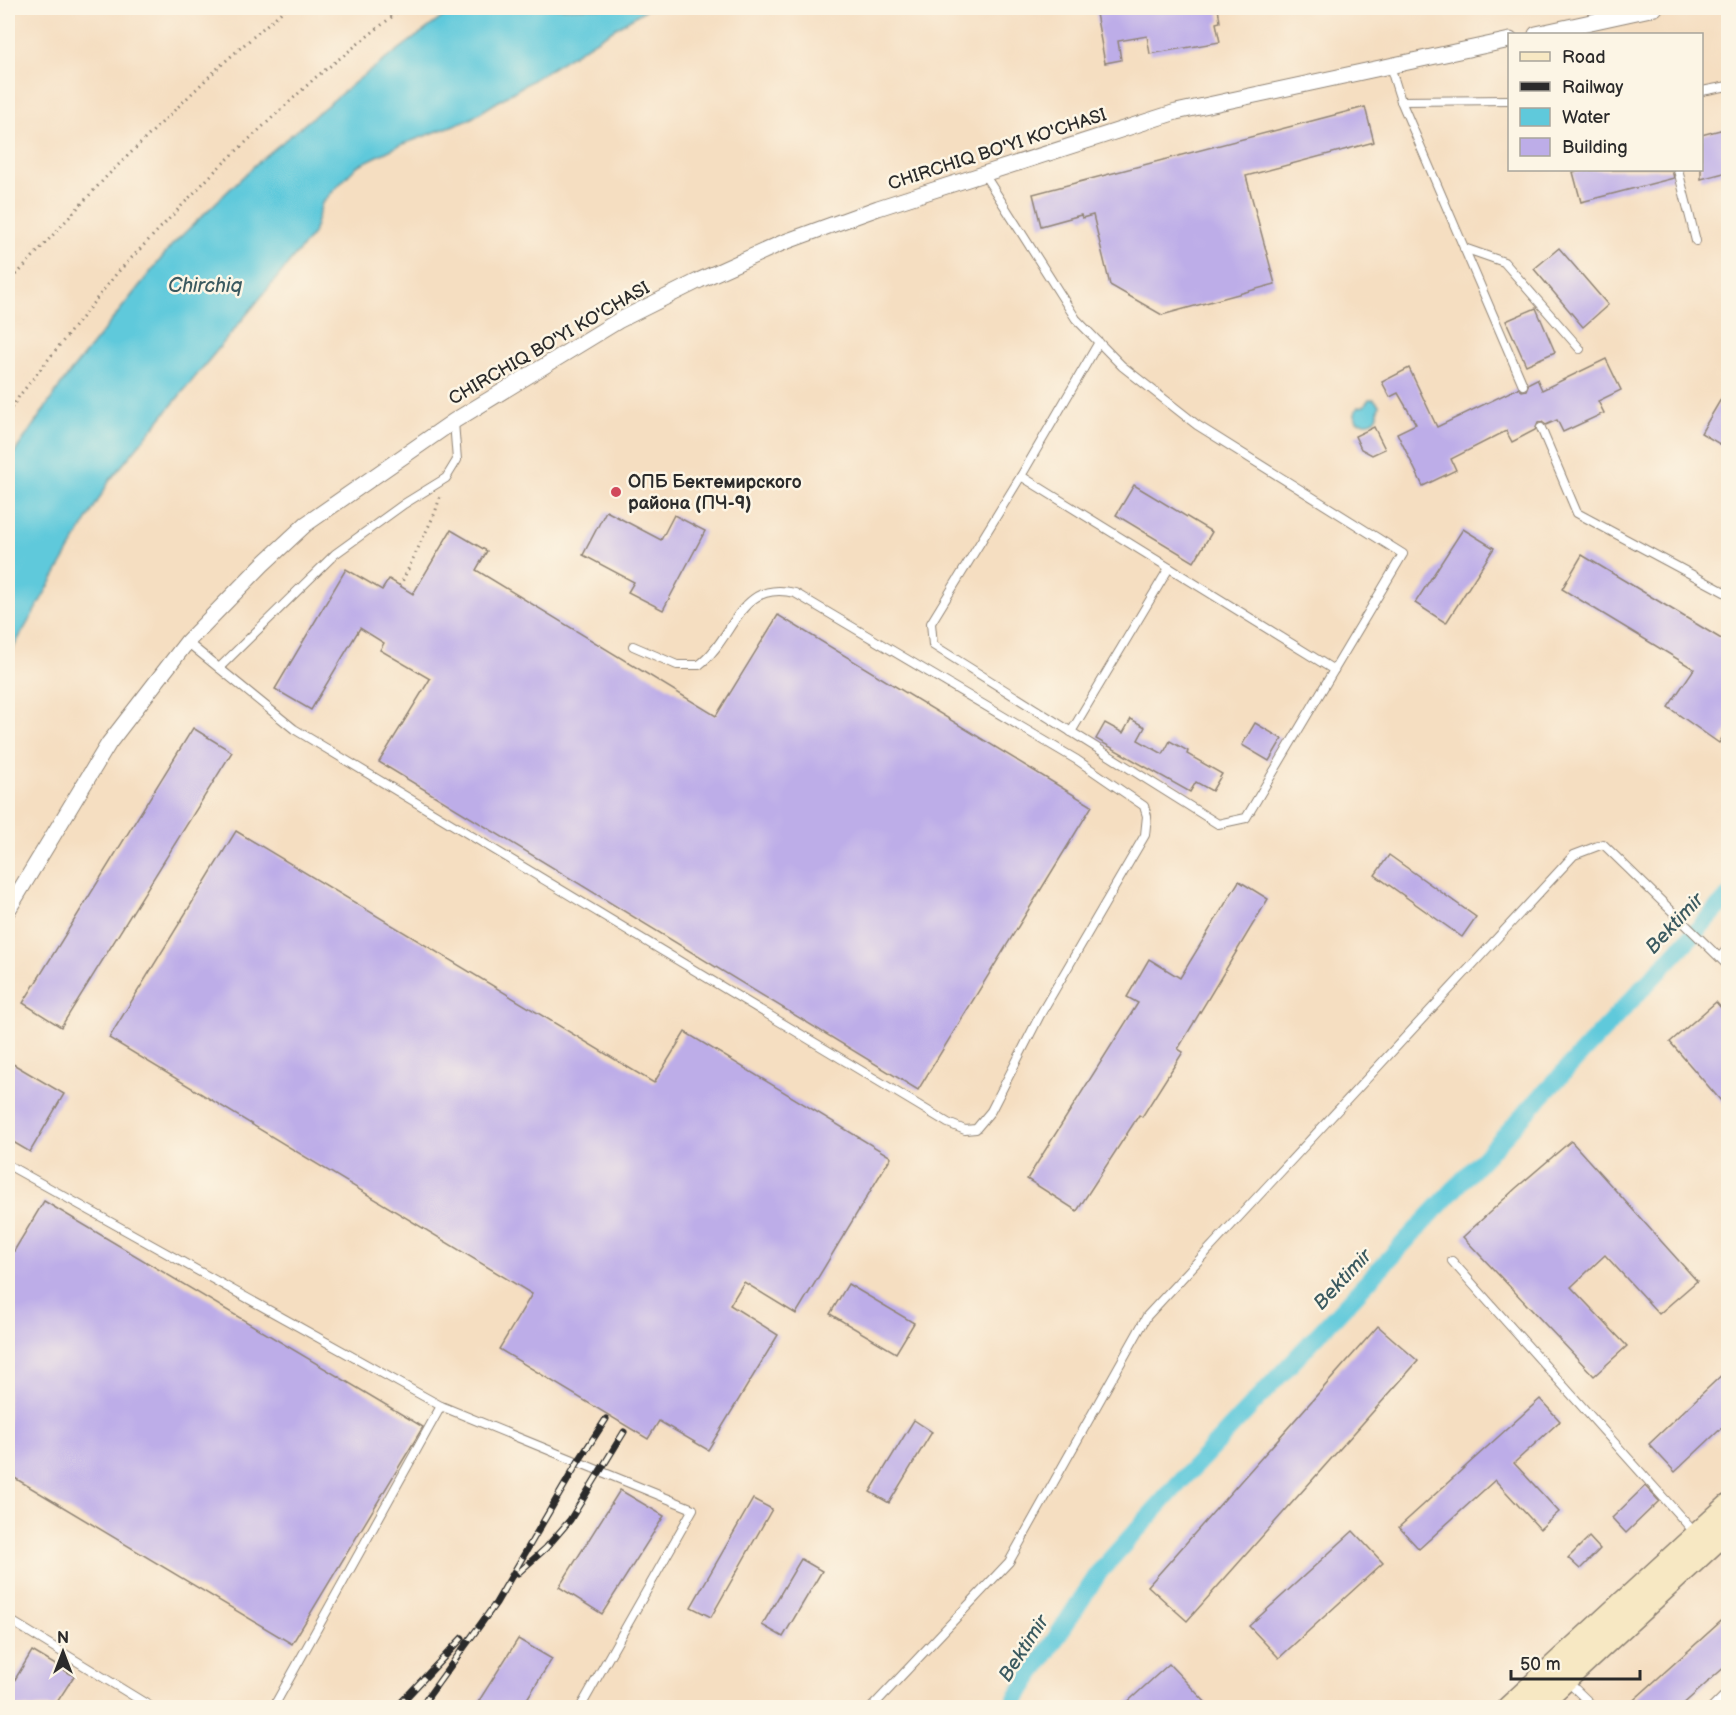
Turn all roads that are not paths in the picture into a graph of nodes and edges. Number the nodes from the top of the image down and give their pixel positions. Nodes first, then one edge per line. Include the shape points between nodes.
1 (1655, 8) edge
2 (1541, 33) edge
3 (1508, 40) edge
4 (1390, 66) junction
5 (1728, 86) edge
6 (1703, 91) edge
7 (1508, 100) edge
8 (1401, 101) junction
9 (1678, 171) edge
10 (984, 174) junction
11 (1696, 241) dead end
12 (1464, 248) junction
13 (1099, 342) junction
14 (1580, 349) dead end
15 (1523, 386) dead end
16 (454, 421) junction
17 (1541, 428) dead end
18 (1021, 476) junction
19 (1169, 568) junction
20 (1728, 594) edge
21 (188, 642) junction
22 (633, 646) dead end
23 (219, 668) junction
24 (1334, 670) junction
25 (1071, 732) junction
26 (8, 910) edge
27 (1728, 948) edge
28 (1720, 957) junction
29 (1728, 966) edge
30 (8, 1165) edge
31 (1452, 1261) dead end
32 (441, 1406) junction
33 (1728, 1506) edge
34 (1728, 1530) edge
35 (1697, 1535) junction
36 (8, 1619) edge
37 (1559, 1673) junction
38 (1728, 1692) edge
39 (153, 1707) edge
40 (273, 1707) edge
41 (580, 1707) edge
42 (871, 1707) edge
43 (1508, 1707) edge
44 (1535, 1707) edge
45 (1595, 1707) edge
46 (1712, 1707) edge

1 - 2 street
3 - 4 street, CHIRCHIQ BO'YI KO'CHASI
4 - 8 lane
4 - 10 street, CHIRCHIQ BO'YI KO'CHASI via 1176,112
5 - 6 lane
7 - 8 lane
8 - 12 lane
9 - 11 lane
10 - 13 lane via 1076,319
10 - 16 street, CHIRCHIQ BO'YI KO'CHASI via 793,239 700,280 618,321
12 - 14 lane via 1504,262
12 - 15 lane
13 - 18 lane
13 - 24 lane via 1122,366 1197,425 1403,554
16 - 21 street, CHIRCHIQ BO'YI KO'CHASI via 306,524
16 - 23 lane via 457,460 446,478 335,554
17 - 20 lane via 1577,513
18 - 19 lane
18 - 25 lane via 931,623 933,645
19 - 24 lane
19 - 25 lane
21 - 23 lane
21 - 26 street, CHIRCHIQ BO'YI KO'CHASI via 109,743
22 - 23 lane via 677,665 699,665 721,642 750,599 778,589 795,593 1077,760 1144,806 1145,835 1040,1015 991,1111 976,1129 965,1130 948,1123 294,729
24 - 25 lane via 1246,818 1218,824
27 - 28 lane
28 - 29 lane
28 - 42 lane via 1603,844 1574,855 1147,1317 1009,1562
30 - 32 lane
31 - 35 lane
32 - 40 lane
32 - 41 lane via 693,1509
33 - 35 main road
34 - 37 main road
35 - 37 main road
36 - 39 lane
37 - 43 main road
37 - 44 main road
37 - 45 lane
38 - 46 lane

